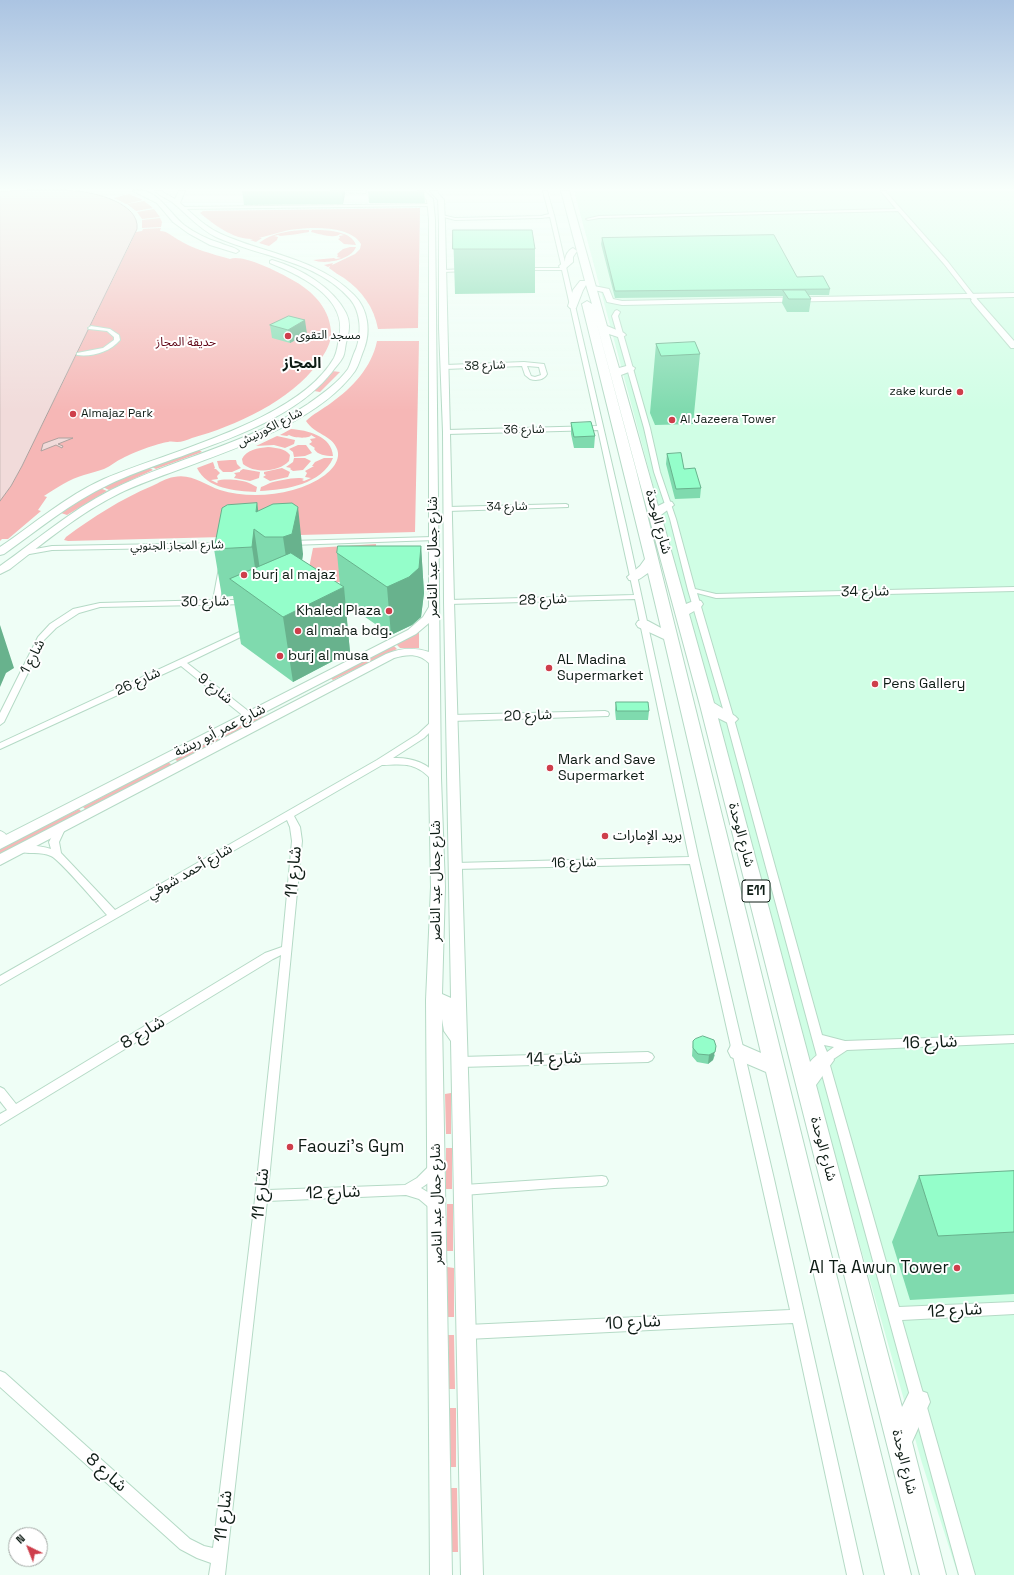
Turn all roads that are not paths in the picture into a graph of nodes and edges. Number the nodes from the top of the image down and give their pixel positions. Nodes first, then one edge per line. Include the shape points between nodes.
1 (278, 264) edge
2 (302, 264) edge
3 (432, 264) edge
4 (443, 264) edge
5 (566, 264) edge
6 (579, 264) edge
7 (585, 264) edge
8 (947, 264) edge
9 (563, 267) junction
10 (291, 270) junction
11 (473, 270) edge
12 (516, 270) edge
13 (443, 271) junction
14 (320, 273) junction
15 (588, 285) junction
16 (963, 286) junction
17 (1014, 295) edge
18 (998, 297) junction
19 (948, 298) junction
20 (973, 298) junction
21 (850, 299) junction
22 (1014, 299) edge
23 (674, 305) junction
24 (573, 306) junction
25 (751, 306) junction
26 (981, 307) junction
27 (617, 312) joint
28 (91, 328) dead end
29 (604, 328) junction
30 (621, 335) junction
31 (1014, 346) edge
32 (79, 354) dead end
33 (524, 364) dead end
34 (446, 367) junction
35 (623, 371) junction
36 (280, 411) junction
37 (272, 428) junction
38 (601, 428) junction
39 (447, 432) junction
40 (433, 449) junction
41 (447, 465) junction
42 (433, 492) junction
43 (566, 506) dead end
44 (448, 509) junction
45 (662, 509) junction
46 (46, 535) junction
47 (433, 539) junction
48 (286, 543) edge
49 (64, 548) junction
50 (0, 552) edge
51 (24, 553) junction
52 (651, 560) junction
53 (0, 571) edge
54 (634, 577) junction
55 (1014, 589) edge
56 (692, 590) junction
57 (716, 596) junction
58 (638, 597) junction
59 (216, 602) junction
60 (251, 602) edge
61 (448, 602) junction
62 (107, 604) joint
63 (689, 608) junction
64 (433, 609) junction
65 (643, 624) junction
66 (262, 625) edge
67 (670, 637) junction
68 (181, 662) junction
69 (434, 662) junction
70 (317, 681) junction
71 (707, 705) junction
72 (279, 714) junction
73 (605, 714) dead end
74 (249, 716) junction
75 (451, 718) junction
76 (730, 719) junction
77 (0, 722) edge
78 (434, 724) junction
79 (0, 746) edge
80 (380, 762) junction
81 (435, 778) junction
82 (289, 814) junction
83 (60, 829) junction
84 (2, 840) edge
85 (21, 849) junction
86 (57, 854) junction
87 (0, 860) edge
88 (694, 860) junction
89 (455, 866) junction
90 (438, 887) junction
91 (114, 916) junction
92 (458, 931) junction
93 (288, 949) junction
94 (0, 981) edge
95 (434, 1000) junction
96 (817, 1038) junction
97 (1014, 1039) edge
98 (460, 1040) junction
99 (845, 1046) junction
100 (738, 1051) junction
101 (648, 1057) dead end
102 (824, 1060) junction
103 (460, 1062) junction
104 (774, 1067) junction
105 (806, 1083) junction
106 (0, 1092) edge
107 (15, 1111) junction
108 (0, 1120) edge
109 (437, 1164) junction
110 (602, 1181) dead end
111 (406, 1190) junction
112 (464, 1190) junction
113 (261, 1196) junction
114 (437, 1208) junction
115 (1014, 1308) edge
116 (895, 1314) junction
117 (798, 1316) junction
118 (467, 1332) junction
119 (0, 1378) edge
120 (918, 1402) junction
121 (899, 1442) junction
122 (219, 1557) junction
123 (217, 1575) edge
124 (441, 1575) edge
125 (472, 1575) edge
126 (855, 1575) edge
127 (898, 1575) edge
128 (933, 1575) edge
129 (967, 1575) edge

1 - 10 street, شارع الكورنيش
2 - 14 street, شارع الكورنيش
3 - 40 street, شارع جمال عبد الناصر
4 - 13 street, شارع جمال عبد الناصر
5 - 9 highway
6 - 15 highway, شارع الوحدة / E11
7 - 15 highway, شارع الوحدة / E11
8 - 16 street
9 - 12 street
9 - 24 street
10 - 14 street via 292,267 298,266
10 - 36 street, شارع الكورنيش via 332,298 344,317 346,331 339,355 328,372 307,392
11 - 13 street
13 - 34 street, شارع جمال عبد الناصر
14 - 37 street, شارع الكورنيش via 342,288 356,304 364,324 361,350 352,367 333,388 307,409
15 - 23 street via 605,291 615,303
15 - 24 highway via 578,290
15 - 29 highway, شارع الوحدة / E11
15 - 52 highway, شارع الوحدة / E11 via 588,314
16 - 18 street
16 - 19 street via 960,292
16 - 20 street
17 - 18 street
18 - 20 street
18 - 22 street
18 - 26 street
19 - 20 street
19 - 21 street
19 - 25 street
19 - 26 street
20 - 26 street
21 - 23 street
21 - 25 street via 839,302 764,303
23 - 25 street
23 - 27 street
24 - 38 street
26 - 31 street
27 - 30 street via 615,316
28 - 32 street via 111,331 117,336 117,340 103,350
29 - 30 highway
29 - 35 highway, شارع الوحدة / E11
30 - 35 street
33 - 34 street, شارع 38
34 - 39 street, شارع جمال عبد الناصر
35 - 45 highway, شارع الوحدة / E11
36 - 37 street via 278,415 259,426
36 - 50 street, شارع الكورنيش via 223,438 148,464 106,482 67,504
37 - 46 street, شارع الكورنيش via 129,486
38 - 39 street, شارع 36
38 - 54 street
39 - 41 street, شارع جمال عبد الناصر
40 - 41 street via 438,451 440,464
40 - 42 street, شارع جمال عبد الناصر
41 - 44 street, شارع جمال عبد الناصر
42 - 44 street via 440,492 442,506
42 - 47 street, شارع جمال عبد الناصر
43 - 44 street, شارع 34
44 - 61 street, شارع جمال عبد الناصر
45 - 56 street
45 - 63 highway, شارع الوحدة / E11
46 - 49 street via 51,543
46 - 51 street, شارع الكورنيش
47 - 48 street
47 - 64 street, شارع جمال عبد الناصر
49 - 51 street, شارع المجاز الجنوبي
49 - 59 street, شارع المجاز الجنوبي via 227,550
51 - 53 street, شارع الكورنيش
52 - 54 highway via 645,569
52 - 67 highway, شارع الوحدة / E11
54 - 58 street
55 - 57 street, شارع 34
56 - 57 street, شارع 34
56 - 63 street
57 - 63 street, شارع 34
58 - 61 street, شارع 28
58 - 65 street
59 - 60 street, شارع 30
59 - 62 street, شارع 30
61 - 75 street, شارع جمال عبد الناصر
62 - 77 street, شارع 1 via 76,612 44,635
63 - 71 highway, شارع الوحدة / E11
63 - 76 street
64 - 69 street, شارع جمال عبد الناصر
64 - 70 street, شارع عمر أبو ريشة via 427,619 412,632
65 - 67 highway
65 - 88 street
66 - 68 street, شارع 26
67 - 104 highway, شارع الوحدة / E11
68 - 74 street, شارع 9
68 - 79 street, شارع 26
69 - 72 street, شارع عمر أبو ريشة via 420,652 395,654
69 - 78 street, شارع جمال عبد الناصر
70 - 72 street via 321,684 320,688 286,705
70 - 74 street, شارع عمر أبو ريشة
71 - 76 highway
71 - 105 highway, شارع الوحدة / E11
72 - 83 street, شارع عمر أبو ريشة
73 - 75 street, شارع 20
74 - 84 street, شارع عمر أبو ريشة
75 - 89 street, شارع جمال عبد الناصر
76 - 96 street
78 - 80 street, شارع أحمد شوقي via 421,736
78 - 81 street, شارع جمال عبد الناصر
80 - 81 street, شارع أحمد شوقي via 411,762 423,767
80 - 82 street, شارع أحمد شوقي
81 - 90 street, شارع جمال عبد الناصر
82 - 91 street, شارع أحمد شوقي
82 - 93 street, شارع 11 via 295,827 297,841
83 - 85 street, شارع عمر أبو ريشة
83 - 86 street via 54,842
85 - 86 street via 41,849
85 - 87 street, شارع عمر أبو ريشة
86 - 91 street
88 - 89 street, شارع 16
88 - 100 street
89 - 92 street, شارع جمال عبد الناصر
90 - 92 street via 443,897 445,932 454,935
90 - 95 street, شارع جمال عبد الناصر
91 - 94 street, شارع أحمد شوقي
92 - 98 street, شارع جمال عبد الناصر
93 - 107 street, شارع 8 via 269,956
93 - 113 street, شارع 11
95 - 98 street via 447,1003 452,1032
95 - 109 street, شارع جمال عبد الناصر
96 - 99 street, شارع 16
96 - 102 street
97 - 99 street, شارع 16
98 - 103 street, شارع جمال عبد الناصر
99 - 102 street
100 - 104 highway
100 - 117 street
101 - 103 street, شارع 14
102 - 105 highway
102 - 116 street
103 - 112 street, شارع جمال عبد الناصر
104 - 127 highway, شارع الوحدة / E11
105 - 121 highway, شارع الوحدة / E11
106 - 107 street
107 - 108 street, شارع 8
109 - 111 street, شارع 12 via 428,1177
109 - 114 street, شارع جمال عبد الناصر
110 - 112 street
111 - 113 street, شارع 12
111 - 114 street, شارع 12 via 427,1197
112 - 118 street, شارع جمال عبد الناصر
113 - 122 street, شارع 11
114 - 124 street, شارع جمال عبد الناصر
115 - 116 street, شارع 12
116 - 120 street
117 - 118 street, شارع 10
117 - 126 street
118 - 125 street, شارع جمال عبد الناصر
119 - 122 street, شارع 8 via 185,1544 202,1553
120 - 121 highway
120 - 129 street
121 - 128 highway, شارع الوحدة / E11
122 - 123 street, شارع 11

